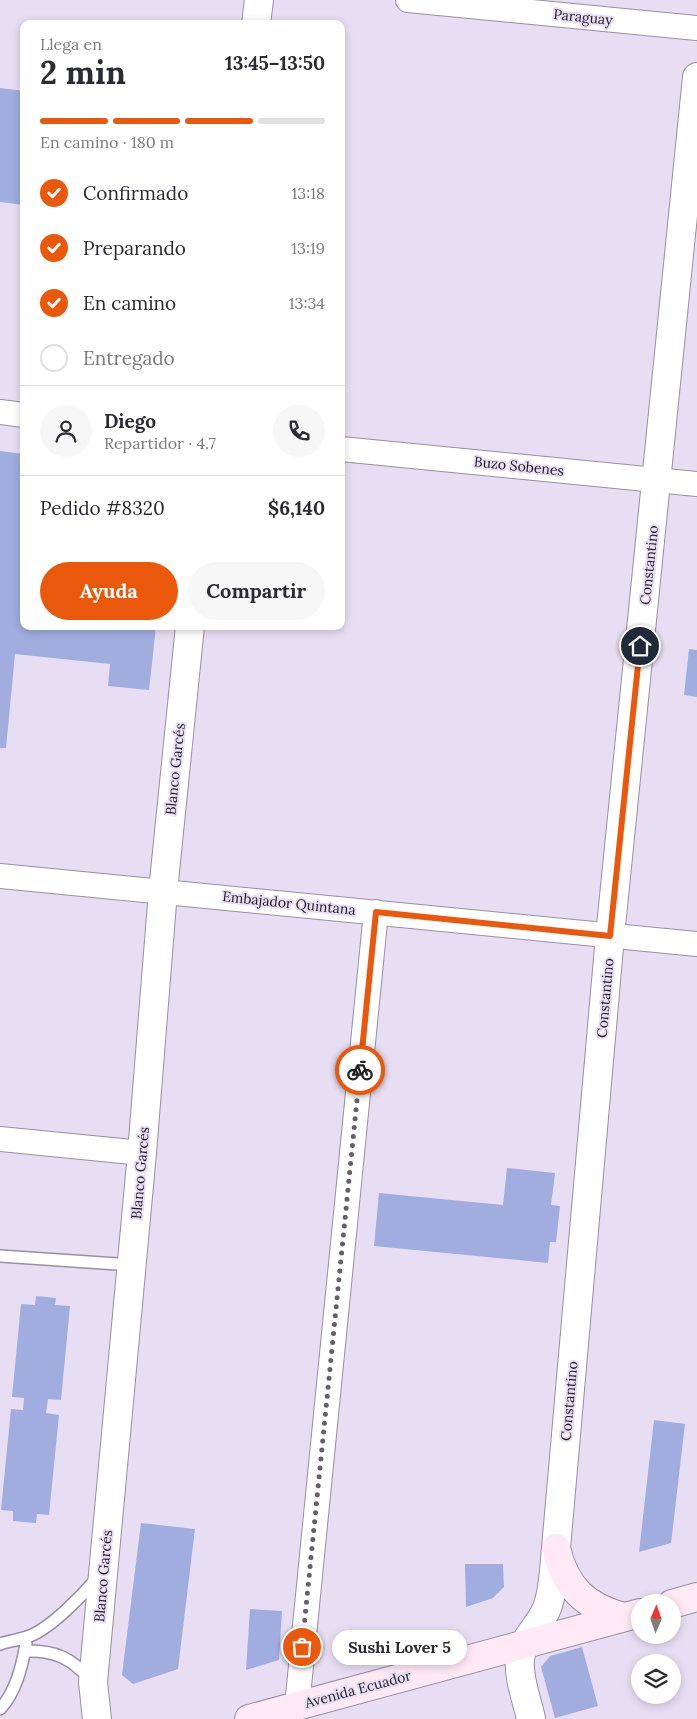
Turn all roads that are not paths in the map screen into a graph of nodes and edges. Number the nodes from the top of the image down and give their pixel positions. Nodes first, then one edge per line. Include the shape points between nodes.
1 (259, 0) edge
2 (408, 0) edge
3 (256, 20) edge
4 (697, 28) edge
5 (697, 77) edge
6 (0, 412) edge
7 (20, 414) edge
8 (345, 449) edge
9 (657, 480) junction
10 (697, 484) edge
11 (190, 630) edge
12 (0, 876) edge
13 (163, 891) junction
14 (376, 912) junction
15 (610, 936) junction
16 (697, 944) edge
17 (0, 1138) edge
18 (142, 1152) junction
19 (0, 1256) edge
20 (132, 1265) junction
21 (556, 1548) junction
22 (103, 1570) junction
23 (697, 1597) edge
24 (681, 1601) edge
25 (631, 1615) edge
26 (631, 1615) edge
27 (28, 1637) junction
28 (0, 1644) edge
29 (524, 1644) junction
30 (25, 1651) junction
31 (94, 1682) junction
32 (296, 1706) junction
33 (0, 1709) edge
34 (97, 1719) edge
35 (249, 1719) edge
36 (531, 1719) edge

1 - 3 street
2 - 4 street, Paraguay
5 - 9 street, Constantino
6 - 7 street
8 - 9 street, Buzo Sobenes
9 - 10 street, Buzo Sobenes
9 - 15 street, Constantino
11 - 13 street, Blanco Garcés
12 - 13 street, Embajador Quintana
13 - 14 street, Embajador Quintana
13 - 18 street, Blanco Garcés
14 - 15 street, Embajador Quintana
14 - 32 street
15 - 16 street, Embajador Quintana
15 - 21 street, Constantino
17 - 18 street
18 - 20 street, Blanco Garcés
19 - 20 lane
20 - 22 street, Blanco Garcés
21 - 25 main road via 575,1591 597,1608
21 - 29 street, Constantino via 546,1609
22 - 27 lane via 74,1603
22 - 31 street, Blanco Garcés
23 - 24 main road
26 - 29 main road, Avenida Ecuador
27 - 28 lane
27 - 30 lane
29 - 32 main road, Avenida Ecuador
29 - 36 street via 521,1671
30 - 31 lane via 43,1650 59,1655
30 - 33 lane via 13,1687
31 - 34 street, Blanco Garcés
32 - 35 main road, Avenida Ecuador

